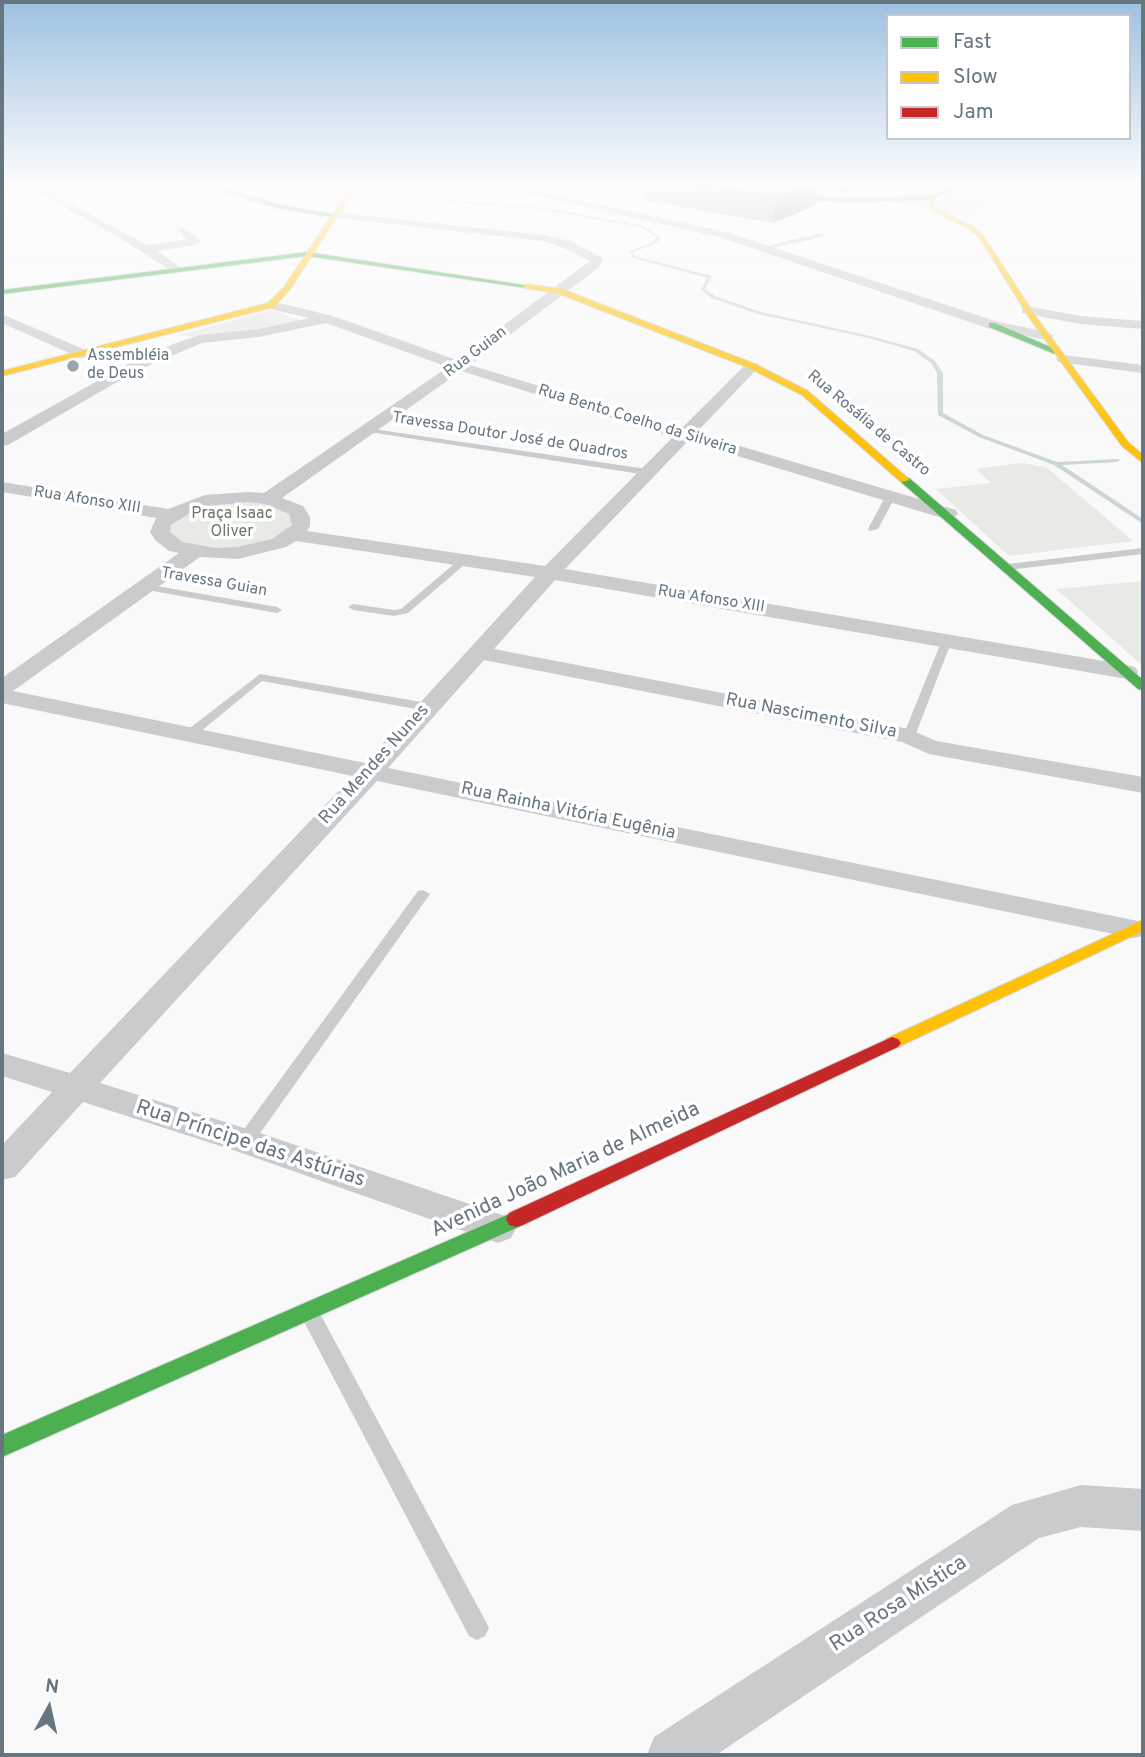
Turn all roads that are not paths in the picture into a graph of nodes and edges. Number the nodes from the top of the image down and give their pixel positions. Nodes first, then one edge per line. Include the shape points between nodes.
1 (171, 265) edge
2 (204, 265) edge
3 (301, 265) edge
4 (384, 265) edge
5 (594, 265) edge
6 (824, 265) edge
7 (999, 265) edge
8 (176, 268) junction
9 (559, 290) junction
10 (2, 292) edge
11 (271, 304) junction
12 (1030, 315) junction
13 (2, 318) edge
14 (973, 318) junction
15 (328, 319) junction
16 (992, 325) junction
17 (1143, 325) edge
18 (1047, 336) junction
19 (147, 337) junction
20 (200, 339) junction
21 (83, 354) junction
22 (1061, 355) junction
23 (459, 366) junction
24 (751, 366) junction
25 (1143, 369) edge
26 (2, 374) edge
27 (369, 430) junction
28 (684, 435) junction
29 (2, 441) edge
30 (1125, 444) junction
31 (1143, 444) edge
32 (1143, 460) edge
33 (647, 472) junction
34 (2, 486) edge
35 (268, 499) junction
36 (889, 499) junction
37 (948, 514) junction
38 (172, 515) junction
39 (873, 529) dead end
40 (293, 535) junction
41 (1143, 551) edge
42 (194, 552) junction
43 (465, 560) junction
44 (1008, 567) junction
45 (551, 573) junction
46 (145, 587) junction
47 (352, 607) dead end
48 (277, 610) dead end
49 (947, 640) junction
50 (477, 652) junction
51 (1135, 679) edge
52 (2, 688) edge
53 (2, 696) edge
54 (428, 707) junction
55 (190, 734) junction
56 (909, 736) junction
57 (372, 771) junction
58 (1143, 785) edge
59 (423, 894) dead end
60 (1138, 927) edge
61 (2, 1064) edge
62 (74, 1089) junction
63 (245, 1141) junction
64 (2, 1167) edge
65 (498, 1228) junction
66 (308, 1310) junction
67 (2, 1446) edge
68 (1143, 1510) edge
69 (477, 1628) dead end
70 (672, 1755) edge

1 - 8 street
2 - 8 street, Rua Rosália de Castro
3 - 11 street
4 - 9 street, Rua Rosália de Castro
5 - 9 street, Rua Guian
6 - 14 street
7 - 12 street
8 - 10 street, Rua Rosália de Castro
9 - 23 street, Rua Guian
9 - 24 street, Rua Rosália de Castro
11 - 15 street, Rua Bento Coelho da Silveira
11 - 19 street
12 - 14 street via 1003,322
12 - 17 street
12 - 18 street
13 - 21 street
14 - 16 street
15 - 20 street via 260,334
15 - 23 street, Rua Bento Coelho da Silveira
16 - 18 street
16 - 22 street
18 - 22 street
19 - 20 street
19 - 21 street
20 - 29 street via 133,368
21 - 26 street
22 - 25 street
22 - 30 street
23 - 27 street, Rua Guian
23 - 28 street, Rua Bento Coelho da Silveira
24 - 28 street, Rua Mendes Nunes
24 - 37 street, Rua Rosália de Castro via 805,393
27 - 33 lane, Travessa Doutor José de Quadros
27 - 35 street, Rua Guian
28 - 33 street, Rua Mendes Nunes
28 - 36 street, Rua Bento Coelho da Silveira
30 - 31 street
30 - 32 street
33 - 45 street, Rua Mendes Nunes
34 - 38 street, Rua Afonso XIII
35 - 38 street via 216,500
35 - 40 street via 302,517
36 - 37 street, Rua Bento Coelho da Silveira
36 - 39 lane
37 - 44 street, Rua Rosália de Castro
38 - 42 street via 162,523 165,541
40 - 42 street via 238,553
40 - 43 street, Rua Afonso XIII
41 - 44 lane
42 - 46 street
43 - 45 street, Rua Afonso XIII
43 - 47 lane via 404,611
44 - 51 street, Rua Rosália de Castro
45 - 49 street, Rua Afonso XIII
45 - 50 street, Rua Mendes Nunes
46 - 48 lane, Travessa Guian
46 - 52 street
49 - 51 street, Rua Afonso XIII
49 - 56 lane
50 - 54 street, Rua Mendes Nunes
50 - 56 street, Rua Nascimento Silva
53 - 55 street, Rua Rainha Vitória Eugênia
54 - 55 lane via 260,677
54 - 57 street, Rua Mendes Nunes
55 - 57 street, Rua Rainha Vitória Eugênia
56 - 58 street, Rua Nascimento Silva via 929,747
57 - 60 street, Rua Rainha Vitória Eugênia
57 - 62 street, Rua Mendes Nunes
59 - 63 lane
60 - 65 street, Avenida João Maria de Almeida
61 - 62 street, Rua Príncipe das Astúrias
62 - 63 street, Rua Príncipe das Astúrias
62 - 64 street, Rua Mendes Nunes
63 - 65 street, Rua Príncipe das Astúrias
65 - 66 street, Avenida João Maria de Almeida
66 - 67 street, Avenida João Maria de Almeida
66 - 69 lane
68 - 70 street, Rua Rosa Mistica via 1082,1506 1028,1520

